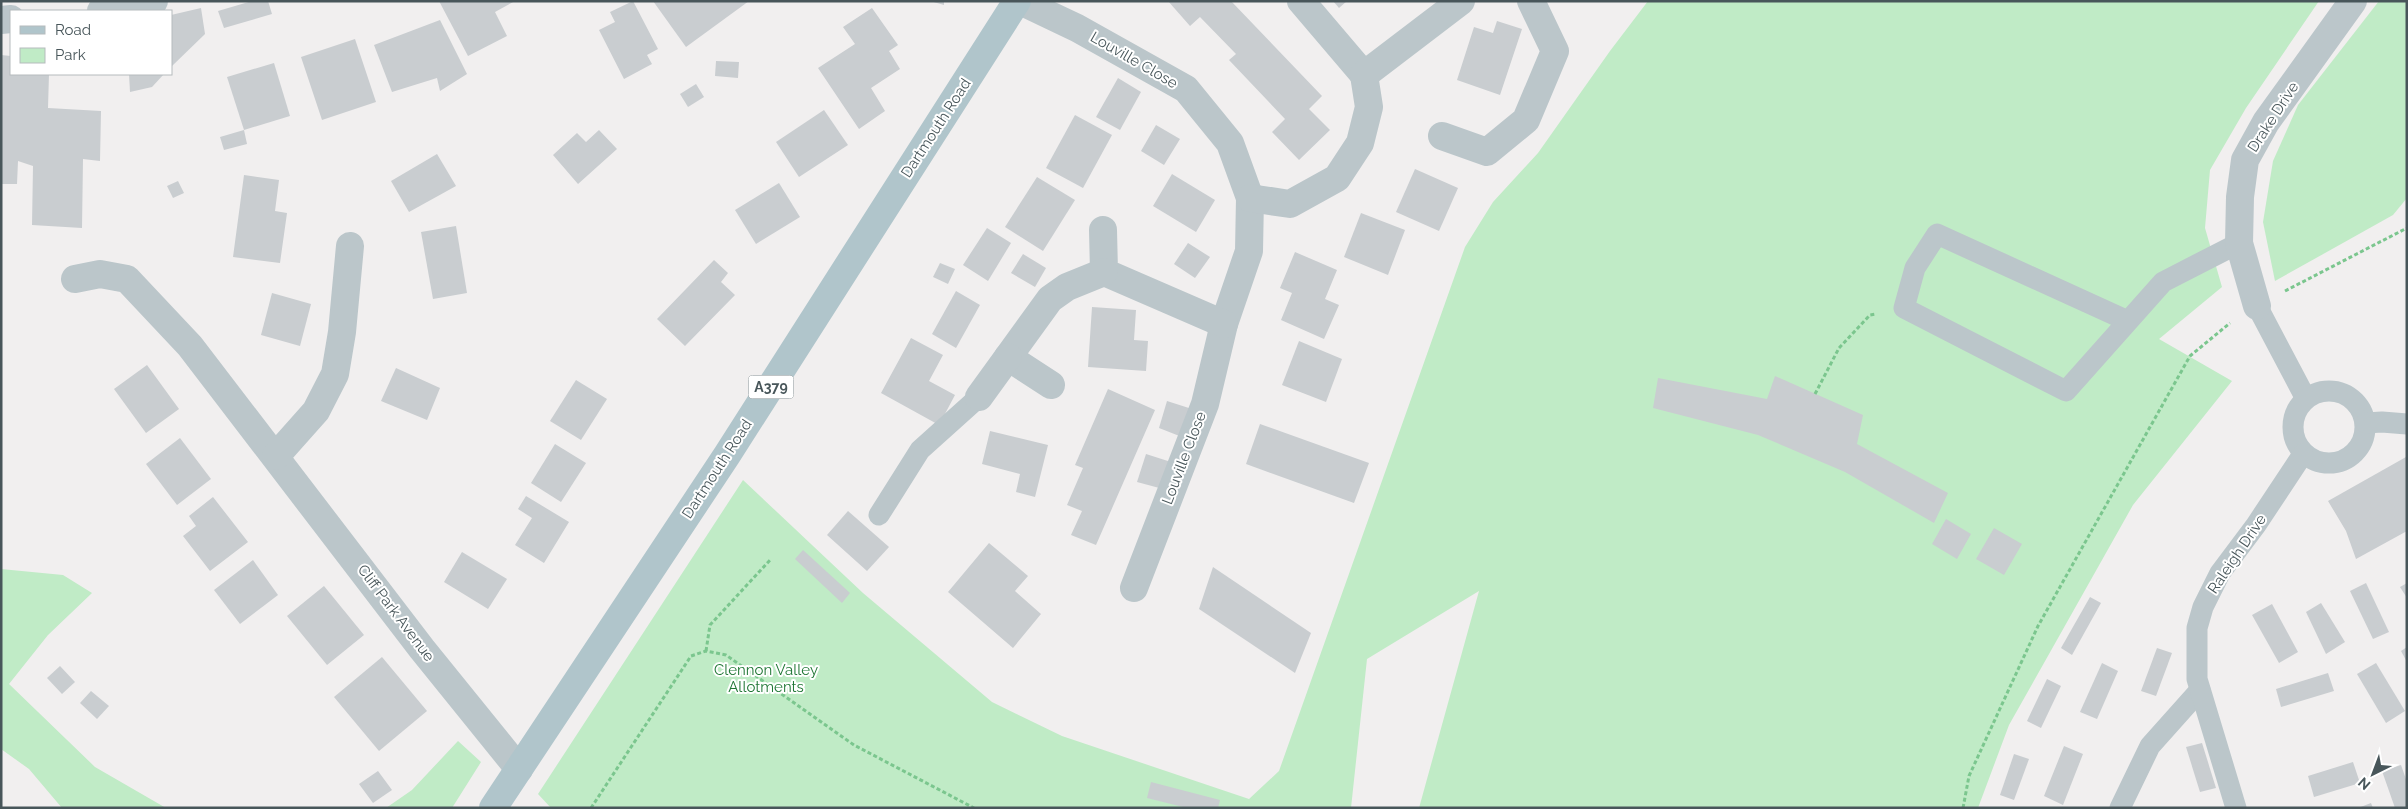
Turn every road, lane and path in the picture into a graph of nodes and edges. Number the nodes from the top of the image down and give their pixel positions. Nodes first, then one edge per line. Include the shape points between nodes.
1 (154, 1) edge
2 (1018, 1) edge
3 (1301, 1) edge
4 (1461, 1) edge
5 (1531, 1) edge
6 (2353, 1) edge
7 (105, 10) edge
8 (1364, 75) junction
9 (1442, 136) dead end
10 (1250, 198) junction
11 (2407, 228) edge
12 (1103, 230) dead end
13 (2239, 243) junction
14 (350, 246) dead end
15 (1104, 272) junction
16 (75, 279) dead end
17 (2257, 306) junction
18 (1904, 308) junction
19 (2128, 321) junction
20 (1224, 324) junction
21 (1008, 357) junction
22 (1051, 385) dead end
23 (1815, 394) dead end
24 (979, 397) joint
25 (2305, 397) junction
26 (2366, 424) junction
27 (2407, 424) edge
28 (2303, 454) junction
29 (276, 456) junction
30 (879, 515) dead end
31 (771, 559) dead end
32 (1134, 588) dead end
33 (706, 651) junction
34 (2200, 690) junction
35 (518, 769) junction
36 (493, 808) edge
37 (591, 808) edge
38 (974, 808) edge
39 (1963, 808) edge
40 (2120, 808) edge
41 (2236, 808) edge

1 - 7 street
2 - 10 street, Louville Close via 1077,28 1186,89 1230,143
2 - 35 main road, Dartmouth Road / A379 via 727,455
3 - 8 street
4 - 8 street
5 - 9 street via 1555,51 1526,120 1487,152
6 - 13 street, Drake Drive via 2266,122 2245,160
8 - 10 street via 1369,107 1360,143 1337,178 1290,204
10 - 20 street, Louville Close via 1249,251
11 - 17 path
12 - 15 street
13 - 17 street, Drake Drive
13 - 19 lane via 2163,282
14 - 29 street via 335,374 316,411
15 - 20 street
15 - 21 street via 1068,287 1050,299
16 - 29 street, Cliff Park Avenue via 100,274 127,278 190,346
17 - 25 lane
17 - 39 path via 2237,317 2190,356 2038,626 1969,776
18 - 19 lane via 2066,391
18 - 19 lane via 1915,268 1937,234
18 - 23 path via 1870,315 1839,348
20 - 32 street, Louville Close via 1205,404
21 - 22 street
21 - 24 street
24 - 30 lane via 920,450
25 - 26 lane via 2338,390 2358,403
25 - 28 lane via 2294,412 2292,435
26 - 27 lane
26 - 28 lane via 2363,442 2348,459 2333,464 2316,462
28 - 34 lane, Raleigh Drive via 2220,574 2203,607 2197,628 2197,680
29 - 35 street, Cliff Park Avenue via 422,650
31 - 33 path via 710,625
33 - 37 path via 691,656
33 - 38 path via 726,656 854,745
34 - 40 lane via 2150,746
34 - 41 lane, Raleigh Drive
35 - 36 main road, Dartmouth Road / A379

